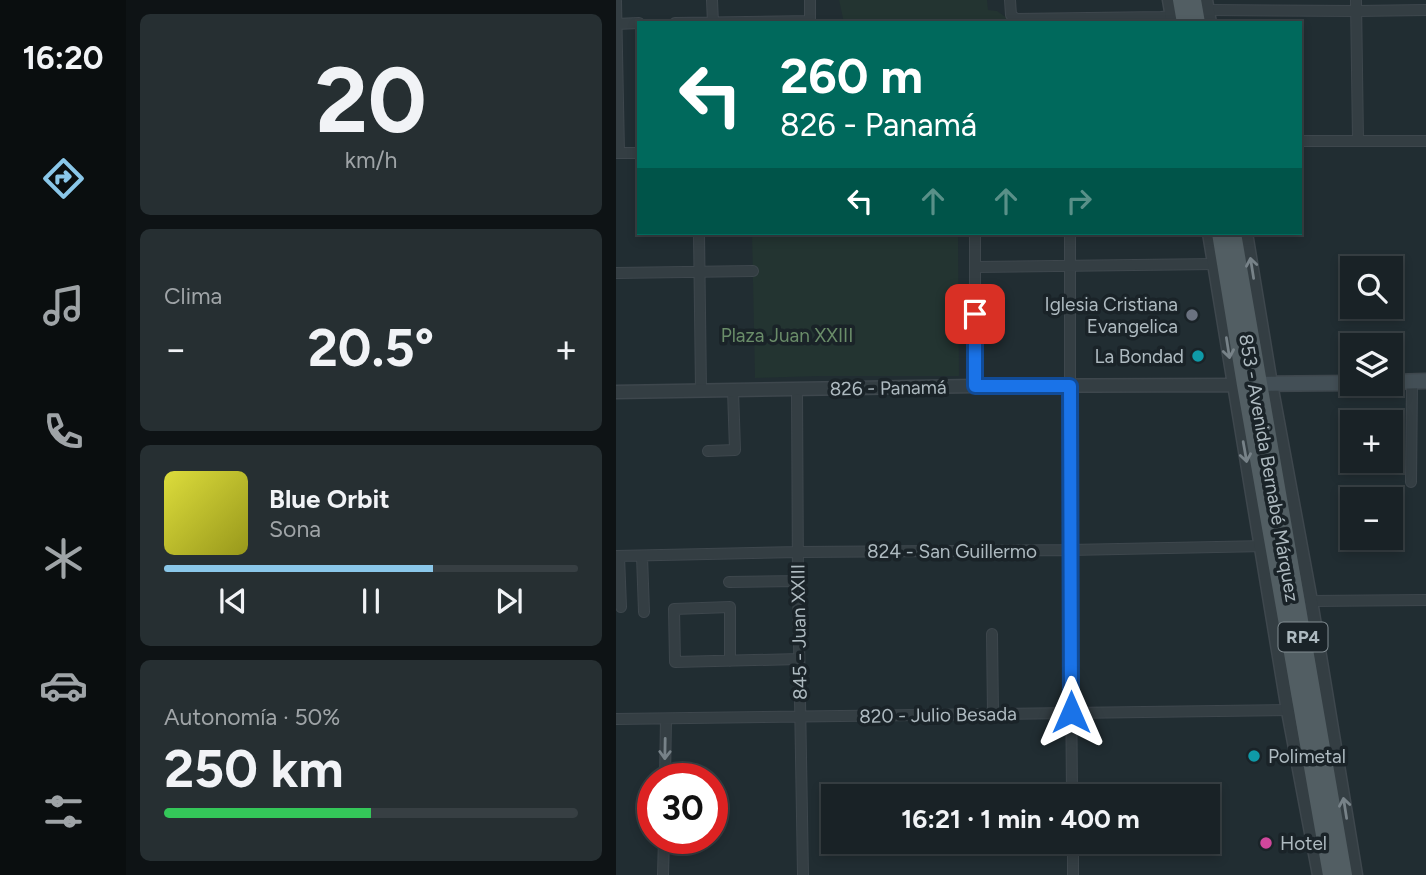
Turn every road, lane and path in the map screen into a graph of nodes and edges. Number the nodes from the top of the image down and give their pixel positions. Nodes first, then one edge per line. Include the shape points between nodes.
1 (712, 0) edge
2 (810, 0) edge
3 (1010, 0) edge
4 (1169, 0) edge
5 (1181, 0) edge
6 (1193, 0) edge
7 (1356, 0) edge
8 (616, 1) edge
9 (1426, 10) edge
10 (1357, 11) junction
11 (1205, 14) edge
12 (1177, 20) edge
13 (713, 21) edge
14 (810, 21) edge
15 (1093, 21) edge
16 (637, 23) edge
17 (616, 24) edge
18 (1358, 140) junction
19 (1302, 141) edge
20 (1426, 141) edge
21 (617, 153) edge
22 (637, 153) edge
23 (699, 235) edge
24 (975, 235) edge
25 (1070, 235) edge
26 (1209, 235) edge
27 (1220, 235) edge
28 (1233, 235) edge
29 (1246, 235) edge
30 (1214, 264) junction
31 (1070, 266) junction
32 (975, 267) junction
33 (754, 271) dead end
34 (699, 272) junction
35 (616, 273) edge
36 (1419, 382) edge
37 (1340, 383) edge
38 (1252, 384) junction
39 (975, 386) junction
40 (1070, 386) junction
41 (701, 390) junction
42 (733, 390) junction
43 (797, 390) junction
44 (616, 392) edge
45 (708, 451) dead end
46 (1411, 482) dead end
47 (1274, 545) junction
48 (1070, 550) junction
49 (798, 552) junction
50 (618, 556) edge
51 (642, 556) junction
52 (798, 581) junction
53 (729, 582) dead end
54 (1426, 600) edge
55 (1311, 601) junction
56 (621, 607) dead end
57 (643, 612) dead end
58 (992, 634) dead end
59 (799, 659) junction
60 (730, 661) junction
61 (1295, 710) junction
62 (1071, 712) junction
63 (993, 714) junction
64 (800, 717) junction
65 (616, 719) edge
66 (666, 719) junction
67 (665, 763) edge
68 (1072, 784) edge
69 (664, 854) edge
70 (1073, 854) edge
71 (663, 875) edge
72 (803, 875) edge
73 (1073, 875) edge
74 (1320, 875) edge
75 (1331, 875) edge
76 (1344, 875) edge
77 (1356, 875) edge

1 - 13 street
2 - 14 street
3 - 15 street via 1013,17
4 - 12 street
5 - 12 main road
6 - 11 main road
7 - 10 street
8 - 17 street
9 - 10 street
10 - 11 street
10 - 18 street
12 - 15 street
16 - 17 street
17 - 21 street
18 - 19 street
18 - 20 street
21 - 22 street
23 - 34 street
24 - 32 street
25 - 31 street
26 - 30 street, 853 - Avenida Bernabé Márquez
27 - 38 main road, 853 - Avenida Bernabé Márquez / RP4
28 - 38 main road, 853 - Avenida Bernabé Márquez / RP4
38 -> 29 street, 853 - Avenida Bernabé Márquez
30 - 31 street
30 -> 38 street, 853 - Avenida Bernabé Márquez
31 - 32 street
31 - 40 street
32 - 39 street
33 - 34 street
34 - 35 street
34 - 41 street
36 - 46 street
37 - 38 main road
38 - 40 street, 826 - Panamá
38 - 47 main road, 853 - Avenida Bernabé Márquez / RP4
38 -> 47 street, 853 - Avenida Bernabé Márquez
38 - 55 street, 853 - Avenida Bernabé Márquez
39 - 40 street, 826 - Panamá
39 - 43 street, 826 - Panamá
40 - 48 street
41 - 42 street, 826 - Panamá
41 - 44 street, 826 - Panamá
42 - 43 street, 826 - Panamá
42 - 45 street via 734,450
43 - 49 street, 845 - Juan XXIII
47 - 48 street, 824 - San Guillermo
47 - 61 main road, 853 - Avenida Bernabé Márquez / RP4
47 - 76 main road, 853 - Avenida Bernabé Márquez / RP4
48 - 49 street, 824 - San Guillermo
48 - 62 street
49 - 51 street, 824 - San Guillermo
49 - 52 street, 845 - Juan XXIII
50 - 51 street, 824 - San Guillermo
50 - 56 street
51 - 57 street
52 - 53 street
52 - 59 street, 845 - Juan XXIII
54 - 55 street
77 -> 55 street, 853 - Avenida Bernabé Márquez
58 - 63 street
59 - 60 street
59 - 64 street, 845 - Juan XXIII
60 - 60 street via 675,662 674,609 730,607
61 - 62 street, 820 - Julio Besada
61 - 74 street, 853 - Avenida Bernabé Márquez
61 - 75 main road, 853 - Avenida Bernabé Márquez / RP4
62 - 63 street, 820 - Julio Besada
62 - 68 street
63 - 64 street, 820 - Julio Besada
64 - 66 street, 820 - Julio Besada
64 - 72 street, 845 - Juan XXIII
65 - 66 street, 820 - Julio Besada
66 -> 67 street
69 - 71 street
70 - 73 street

